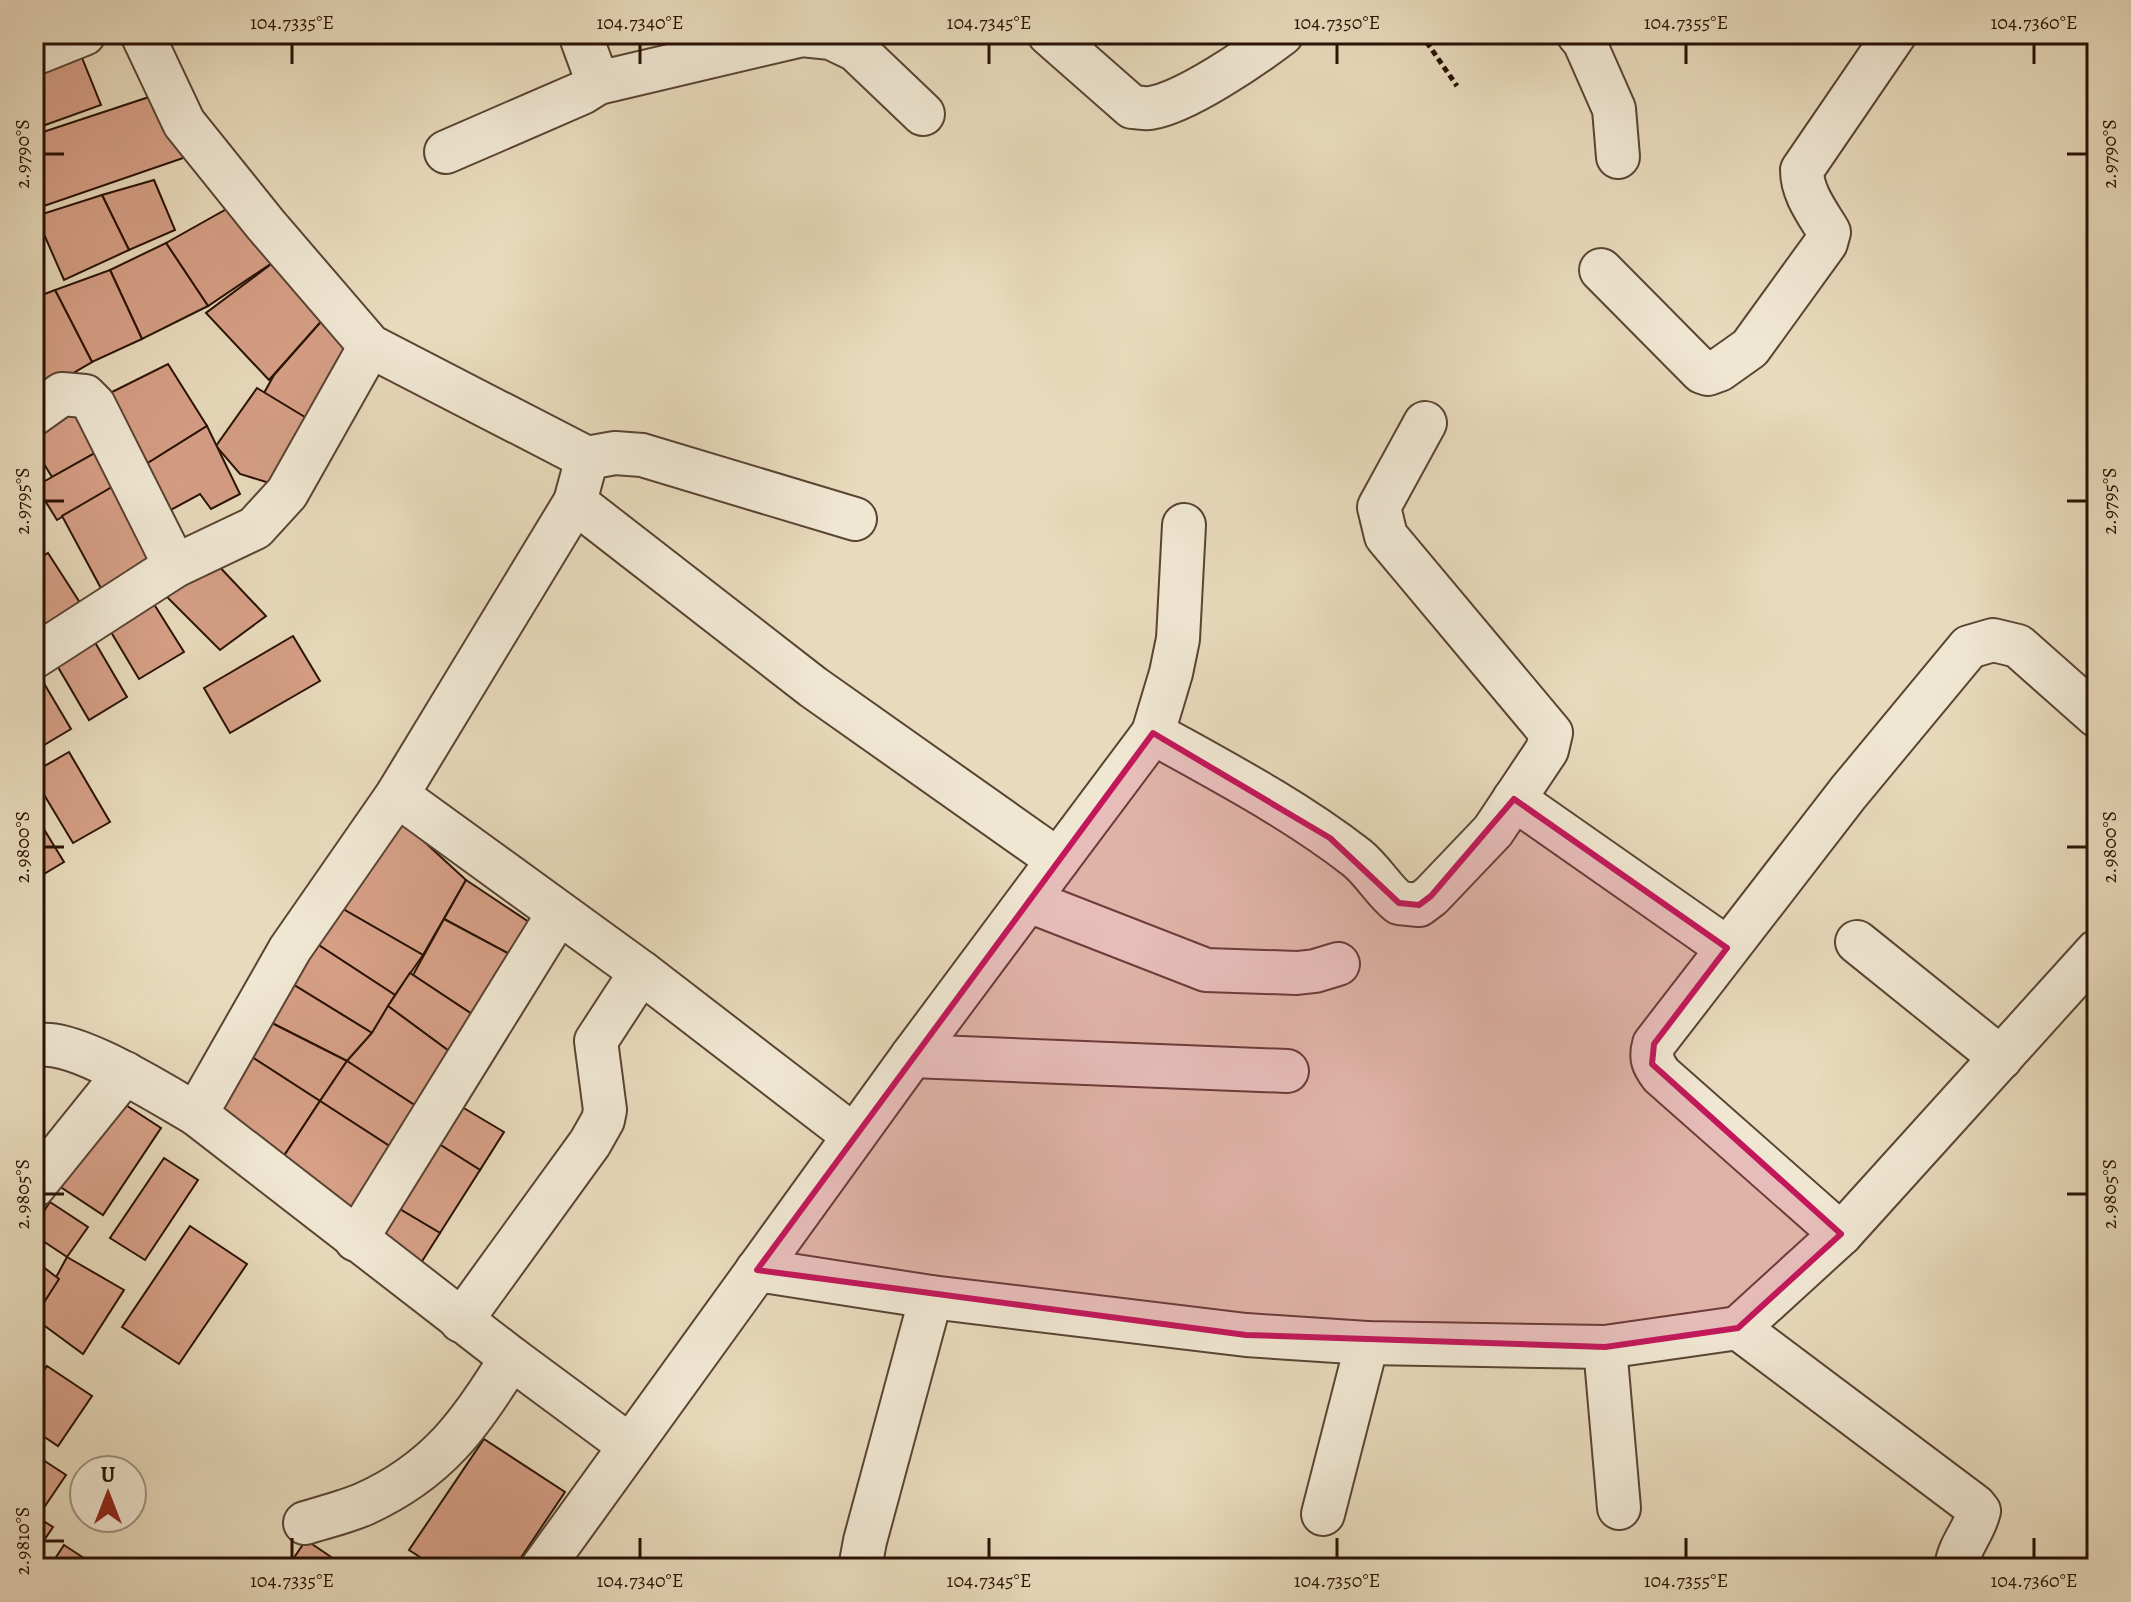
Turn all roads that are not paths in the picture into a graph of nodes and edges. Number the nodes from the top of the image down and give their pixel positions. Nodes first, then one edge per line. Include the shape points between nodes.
1 (84, 34) edge
2 (142, 34) edge
3 (580, 34) edge
4 (1049, 34) edge
5 (1282, 34) edge
6 (1578, 34) edge
7 (1895, 34) edge
8 (34, 54) edge
9 (598, 83) junction
10 (923, 114) dead end
11 (446, 152) dead end
12 (1618, 157) dead end
13 (1601, 270) dead end
14 (370, 346) junction
15 (34, 414) edge
16 (1425, 423) dead end
17 (587, 458) junction
18 (575, 502) junction
19 (855, 519) dead end
20 (1184, 525) dead end
21 (175, 566) junction
22 (34, 657) edge
23 (2097, 716) edge
24 (1153, 733) junction
25 (397, 795) junction
26 (1514, 799) junction
27 (1058, 860) junction
28 (1029, 901) junction
29 (558, 914) junction
30 (1857, 942) dead end
31 (1727, 948) junction
32 (2097, 951) edge
33 (1338, 964) dead end
34 (641, 972) junction
35 (34, 1047) edge
36 (912, 1056) junction
37 (2001, 1058) junction
38 (1287, 1071) dead end
39 (125, 1073) junction
40 (196, 1114) junction
41 (854, 1136) junction
42 (34, 1186) edge
43 (1841, 1234) junction
44 (356, 1240) junction
45 (757, 1270) junction
46 (931, 1297) junction
47 (461, 1321) junction
48 (1738, 1328) junction
49 (1367, 1343) junction
50 (1605, 1347) junction
51 (511, 1358) junction
52 (630, 1446) junction
53 (1619, 1508) dead end
54 (1323, 1514) dead end
55 (305, 1523) dead end
56 (542, 1568) edge
57 (860, 1568) edge
58 (1956, 1568) edge

1 - 8 street
2 - 14 street via 184,123
3 - 9 street
4 - 5 street via 1132,107 1149,109 1176,100
6 - 12 street via 1614,109
7 - 13 street via 1802,170 1807,196 1829,232 1826,243 1750,348 1719,370 1702,372
9 - 10 street via 802,35 831,38 856,50
9 - 11 street
14 - 17 street
14 - 21 street via 287,493 255,528
15 - 21 street via 62,394 85,396 94,405
16 - 26 street via 1379,507 1381,519 1386,536 1551,733 1547,750
17 - 18 street
17 - 19 street via 642,455
18 - 25 street
18 - 27 street via 813,687
20 - 24 street via 1178,639
21 - 22 street
23 - 31 street via 2018,646 1993,640 1969,647
24 - 26 street via 1330,838 1399,903 1419,905 1431,896 1493,831
24 - 27 street
25 - 29 street
25 - 40 street via 290,949
26 - 31 street
27 - 28 street
28 - 33 street via 1206,970 1297,973
28 - 36 street
29 - 34 street
29 - 44 street
30 - 37 street
31 - 43 street via 1654,1044 1652,1064
32 - 37 street
34 - 41 street
34 - 47 street via 596,1041 603,1120
35 - 39 street via 64,1046
36 - 38 street
36 - 41 street
37 - 43 street
39 - 40 street
39 - 42 street
40 - 44 street
41 - 45 street
43 - 48 street
44 - 47 street
45 - 46 street
45 - 52 street
46 - 49 street via 1246,1335
46 - 57 street
47 - 51 street
48 - 50 street
48 - 58 street via 1975,1506 1976,1523 1957,1554
49 - 50 street
49 - 54 street
50 - 53 street
51 - 52 street
51 - 55 street via 480,1409 449,1446 412,1477 363,1505
52 - 56 street

